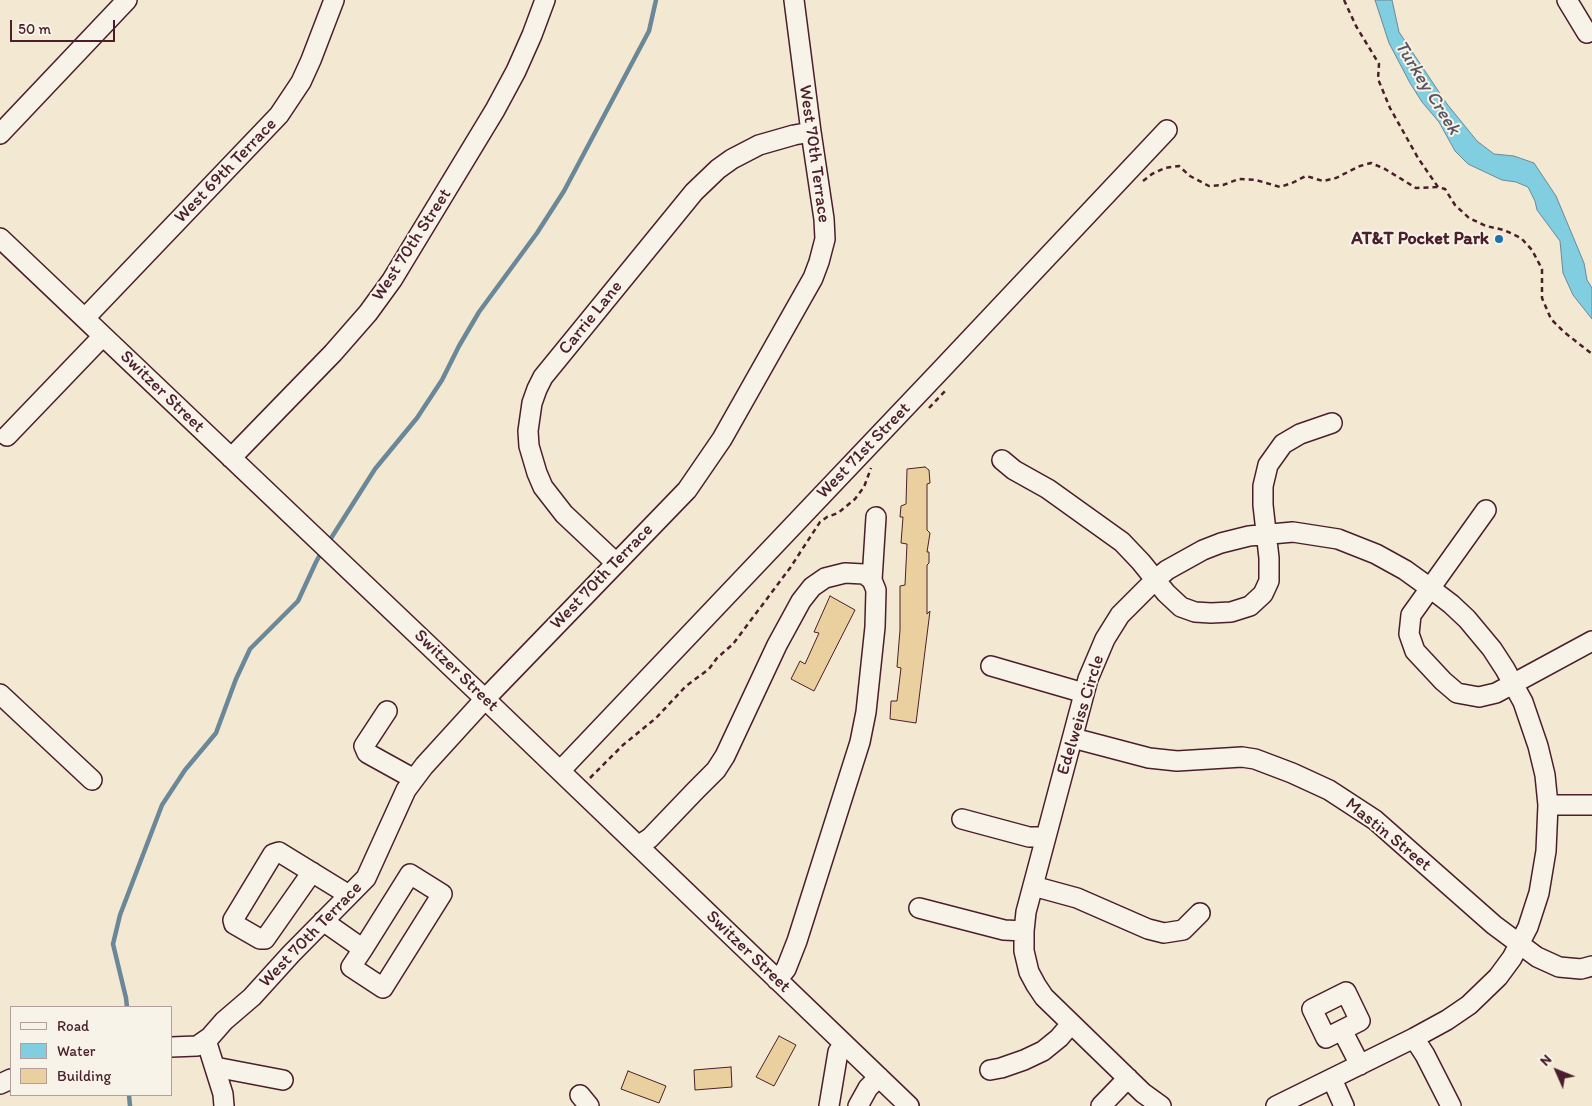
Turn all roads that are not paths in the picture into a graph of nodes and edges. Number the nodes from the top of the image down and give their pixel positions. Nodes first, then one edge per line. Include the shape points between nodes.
1 (127, 0) edge
2 (334, 0) edge
3 (545, 0) edge
4 (794, 0) edge
5 (1567, 0) edge
6 (1587, 33) dead end
7 (1167, 130) dead end
8 (811, 132) junction
9 (0, 134) edge
10 (0, 238) edge
11 (85, 318) junction
12 (103, 336) junction
13 (1332, 423) dead end
14 (7, 436) dead end
15 (231, 458) junction
16 (1002, 460) dead end
17 (1486, 510) dead end
18 (876, 517) dead end
19 (1266, 534) junction
20 (616, 564) junction
21 (872, 580) junction
22 (1155, 580) junction
23 (1430, 588) junction
24 (1592, 641) edge
25 (991, 666) dead end
26 (1513, 683) junction
27 (1084, 693) junction
28 (0, 694) edge
29 (485, 699) junction
30 (387, 711) dead end
31 (1073, 738) junction
32 (560, 771) junction
33 (414, 779) junction
34 (92, 780) dead end
35 (1592, 805) edge
36 (1548, 806) junction
37 (962, 819) dead end
38 (1046, 837) junction
39 (638, 846) junction
40 (312, 872) junction
41 (1033, 886) junction
42 (349, 895) junction
43 (919, 908) dead end
44 (1200, 913) dead end
45 (323, 921) junction
46 (1024, 931) junction
47 (1519, 944) junction
48 (362, 949) junction
49 (1592, 966) edge
50 (778, 980) junction
51 (1071, 1024) junction
52 (1342, 1030) dead end
53 (1414, 1038) junction
54 (206, 1040) junction
55 (844, 1044) junction
56 (172, 1047) edge
57 (1360, 1065) junction
58 (215, 1067) junction
59 (990, 1070) dead end
60 (879, 1076) junction
61 (1128, 1078) junction
62 (1332, 1079) junction
63 (283, 1080) dead end
64 (1137, 1100) edge
65 (224, 1106) edge
66 (829, 1106) edge
67 (858, 1106) edge
68 (909, 1106) edge
69 (1102, 1106) edge
70 (1161, 1106) edge
71 (1276, 1106) edge
72 (1344, 1106) edge
73 (1451, 1106) edge

1 - 9 street
2 - 11 street, West 69th Terrace via 301,82 279,115
3 - 15 street, West 70th Street via 516,71 495,110 392,280 334,353
4 - 8 street, West 70th Terrace
5 - 6 street
7 - 32 street, West 71st Street
8 - 20 street, West 70th Terrace via 825,238 813,278 703,468 687,490
8 - 20 street, Carrie Lane via 759,145 718,169 688,199 543,377 537,389 528,431 536,472 559,508
10 - 11 street, Switzer Street
11 - 12 street, Switzer Street
12 - 14 street
12 - 15 street, Switzer Street
13 - 19 street via 1283,444 1268,465 1263,486
15 - 29 street, Switzer Street
16 - 22 street via 1122,542
17 - 23 street
18 - 21 street
19 - 22 street, Edelweiss Circle via 1231,540 1203,550
19 - 22 street via 1269,581 1263,594 1250,606 1231,612 1195,612 1182,607
19 - 23 street, Edelweiss Circle via 1292,532 1356,545 1405,570
20 - 29 street, West 70th Terrace
21 - 39 street via 864,574 845,573 825,578 812,587 777,645 716,770 650,838
21 - 50 street via 876,590 876,627 860,742 797,941
22 - 27 street, Edelweiss Circle via 1120,615 1094,663
23 - 26 street, Edelweiss Circle via 1467,619 1492,649
23 - 26 street via 1411,615 1409,634 1415,651 1457,693 1479,697
24 - 26 street
25 - 27 street
26 - 36 street, Edelweiss Circle via 1538,746
27 - 31 street, Edelweiss Circle
28 - 34 street
29 - 32 street, Switzer Street
29 - 33 street, West 70th Terrace
30 - 33 street via 364,746 367,753
31 - 38 street, Edelweiss Circle
31 - 47 street, Mastin Street via 1150,758 1177,761 1248,758 1329,790 1375,820
32 - 39 street, Switzer Street
33 - 42 street, West 70th Terrace via 366,878
35 - 36 street
36 - 47 street, Edelweiss Circle via 1546,851 1539,893
37 - 38 street via 1029,837
38 - 41 street, Edelweiss Circle
39 - 50 street, Switzer Street
40 - 40 street via 278,852 273,854 232,920 234,924 265,939
40 - 42 street
41 - 44 street via 1077,898 1164,933 1182,930
41 - 46 street, Edelweiss Circle
42 - 45 street, West 70th Terrace
43 - 46 street via 1004,930
45 - 48 street
45 - 54 street, West 70th Terrace via 252,997
46 - 51 street, Edelweiss Circle via 1024,951 1036,985
47 - 49 street, Mastin Street via 1559,967
47 - 53 street, Edelweiss Circle via 1498,977 1469,1005
48 - 48 street via 351,967 383,988 442,894 410,874
50 - 55 street, Switzer Street
51 - 59 street via 1043,1051
51 - 61 street, Edelweiss Circle
52 - 57 street
53 - 57 street, Edelweiss Circle
53 - 73 street
54 - 56 street via 196,1046
54 - 58 street
55 - 60 street, Switzer Street
55 - 66 street via 838,1052
57 - 62 street, Edelweiss Circle
58 - 63 street
58 - 65 street via 224,1094
60 - 67 street
60 - 68 street, Switzer Street
61 - 64 street, Edelweiss Circle
61 - 69 street
62 - 71 street, Edelweiss Circle
62 - 72 street
64 - 70 street, Edelweiss Circle

